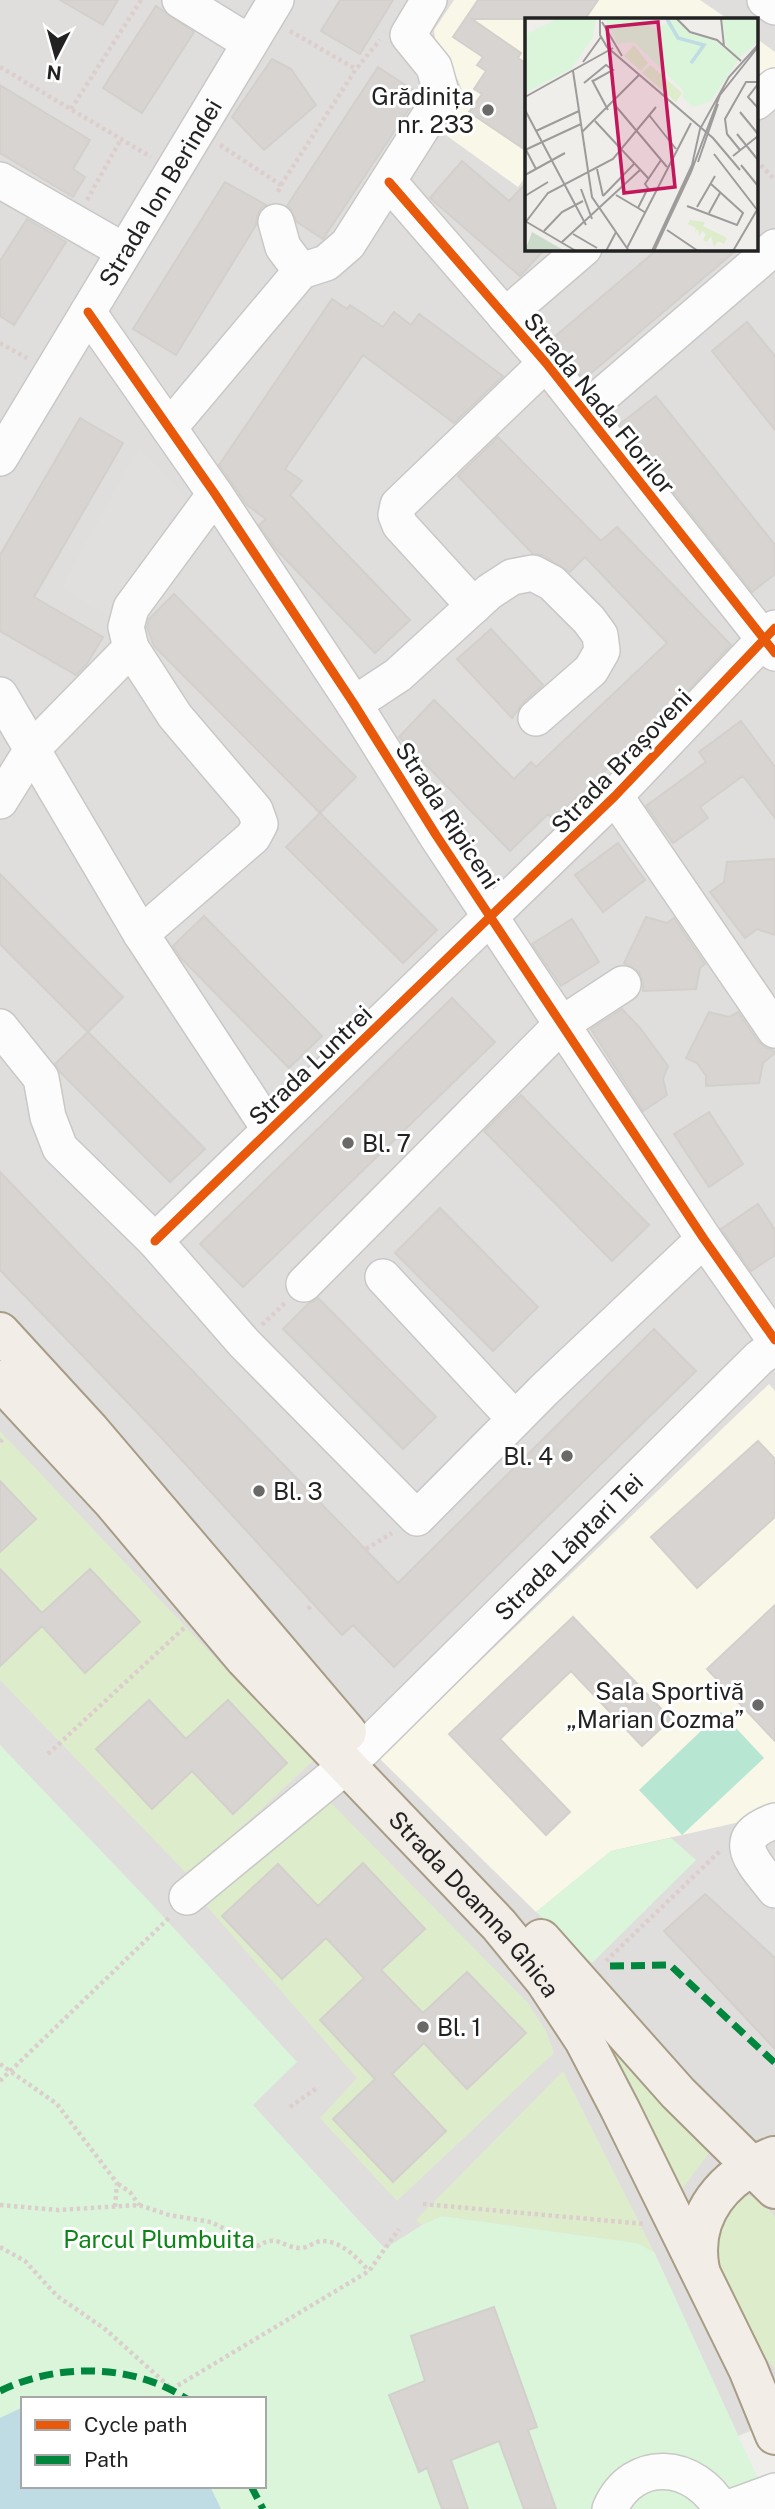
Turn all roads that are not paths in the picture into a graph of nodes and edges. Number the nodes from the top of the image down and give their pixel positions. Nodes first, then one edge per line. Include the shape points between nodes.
1 (180, 0) edge
2 (429, 0) edge
3 (765, 0) edge
4 (775, 7) edge
5 (264, 20) edge
6 (775, 86) edge
7 (758, 100) edge
8 (0, 180) edge
9 (389, 182) junction
10 (276, 222) road end
11 (582, 250) edge
12 (124, 251) junction
13 (773, 254) edge
14 (301, 271) junction
15 (88, 312) junction
16 (505, 316) junction
17 (546, 363) junction
18 (584, 411) junction
19 (169, 428) junction
20 (0, 456) edge
21 (215, 494) junction
22 (474, 606) junction
23 (772, 640) edge
24 (131, 648) junction
25 (0, 695) edge
26 (354, 704) junction
27 (537, 718) dead end
28 (33, 748) junction
29 (615, 796) junction
30 (0, 801) edge
31 (492, 918) junction
32 (141, 933) junction
33 (623, 984) dead end
34 (562, 1024) junction
35 (0, 1027) edge
36 (775, 1030) edge
37 (270, 1130) junction
38 (704, 1239) junction
39 (155, 1241) junction
40 (383, 1277) dead end
41 (304, 1284) road end
42 (1, 1323) edge
43 (775, 1340) edge
44 (775, 1346) edge
45 (0, 1380) edge
46 (3, 1419) edge
47 (515, 1419) junction
48 (112, 1502) junction
49 (366, 1746) junction
50 (775, 1821) edge
51 (775, 1890) edge
52 (177, 1908) road end
53 (768, 2170) edge
54 (702, 2279) junction
55 (748, 2370) junction
56 (775, 2395) edge
57 (775, 2435) edge
58 (775, 2491) edge
59 (610, 2509) edge
60 (721, 2509) edge
61 (726, 2509) edge

1 - 5 street
2 - 9 street via 408,36 434,67 442,96
3 - 4 street
5 - 12 street, Strada Ion Berindei
6 - 7 street
8 - 12 street
9 - 14 street via 348,244 326,262
9 - 16 street, Strada Nada Florilor
10 - 14 street via 283,247
11 - 16 street
12 - 15 street, Strada Ion Berindei
13 - 18 street
14 - 19 street
15 - 19 street, Strada Ripiceni
15 - 20 street, Strada Ion Berindei
16 - 17 street, Strada Nada Florilor
17 - 18 street, Strada Nada Florilor
17 - 22 street via 398,505 400,525
18 - 23 street, Strada Nada Florilor
19 - 21 street, Strada Ripiceni
21 - 24 street via 131,608 126,627
21 - 26 street, Strada Ripiceni
22 - 26 street via 398,675
22 - 27 street via 512,577 533,573 552,583 600,635 602,651 591,670
23 - 29 street, Strada Brașoveni
24 - 28 street
24 - 32 street via 175,716 256,810 260,824 253,837
25 - 28 street, Strada Luntrei
26 - 31 street, Strada Ripiceni
28 - 30 street
28 - 32 street, Strada Luntrei
29 - 31 street, Strada Brașoveni
29 - 36 street
31 - 34 street, Strada Ripiceni
31 - 37 street, Strada Luntrei
32 - 37 street, Strada Luntrei
33 - 34 street
34 - 38 street, Strada Ripiceni
34 - 41 street
35 - 39 street via 41,1079 60,1148
37 - 39 street, Strada Luntrei
38 - 43 street, Strada Ripiceni
38 - 47 street
39 - 47 street via 244,1343 417,1518
40 - 47 street
42 - 49 main road, Strada Doamna Ghica via 43,1349 90,1430
44 - 49 street, Strada Lăptari Tei
45 - 48 main road, Strada Doamna Ghica
46 - 48 main road, Strada Doamna Ghica
48 - 49 main road, Strada Doamna Ghica via 246,1659
49 - 52 street, Strada Lăptari Tei
49 - 53 main road, Strada Doamna Ghica via 441,1835 523,1919 678,2094
49 - 54 main road, Strada Doamna Ghica via 559,2000 620,2109
50 - 51 street via 754,1832 747,1844 747,1853
53 - 54 main road via 725,2186 706,2211 698,2251
54 - 55 main road, Strada Doamna Ghica
55 - 56 main road
55 - 57 main road, Strada Doamna Ghica
58 - 61 street
59 - 60 street via 627,2485 662,2471 699,2481

